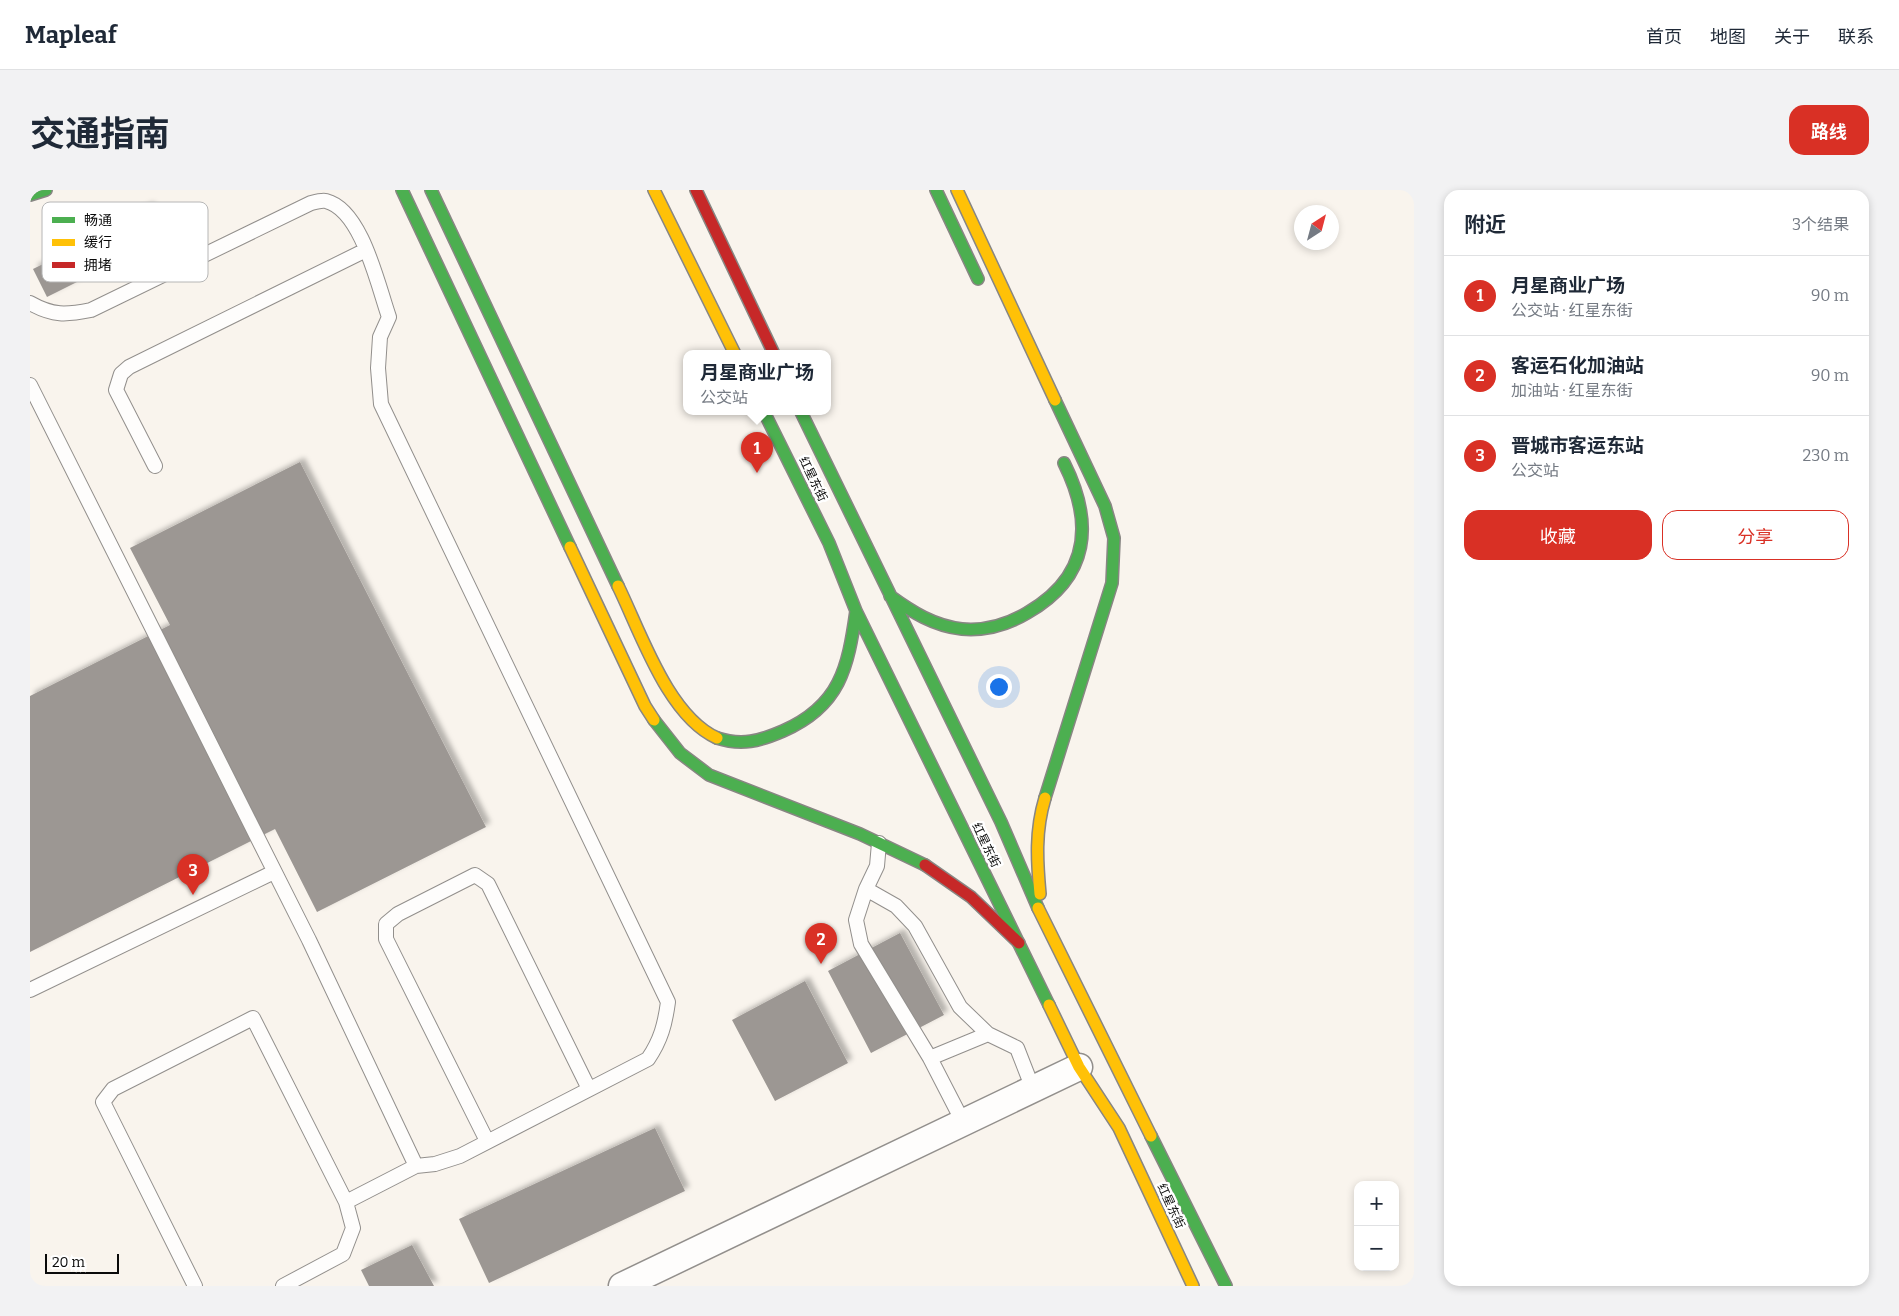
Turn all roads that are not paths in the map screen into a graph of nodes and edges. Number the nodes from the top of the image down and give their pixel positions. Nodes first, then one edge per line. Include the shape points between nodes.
1 (46, 190) edge
2 (402, 190) edge
3 (431, 190) edge
4 (654, 190) edge
5 (696, 190) edge
6 (936, 190) edge
7 (957, 190) edge
8 (30, 195) edge
9 (366, 250) junction
10 (208, 253) edge
11 (149, 282) edge
12 (982, 288) dead end
13 (30, 304) edge
14 (733, 350) edge
15 (772, 350) edge
16 (30, 385) edge
17 (765, 415) edge
18 (802, 415) edge
19 (1058, 448) dead end
20 (155, 466) dead end
21 (888, 594) junction
22 (856, 611) junction
23 (879, 844) junction
24 (274, 872) junction
25 (866, 889) junction
26 (1043, 918) junction
27 (1019, 943) junction
28 (30, 990) edge
29 (988, 1034) junction
30 (930, 1058) junction
31 (1079, 1067) junction
32 (589, 1089) junction
33 (1033, 1089) junction
34 (963, 1122) junction
35 (487, 1141) junction
36 (416, 1166) junction
37 (346, 1202) junction
38 (195, 1286) edge
39 (283, 1286) edge
40 (622, 1286) edge
41 (1193, 1286) edge
42 (1226, 1286) edge

1 - 8 main road
2 - 23 main road via 641,697 663,736 685,758 709,775
3 - 22 main road via 680,712 696,727 740,743 764,740 796,726 814,714 834,693 848,663
4 - 14 main road
5 - 15 main road
6 - 12 main road
7 - 26 main road via 1105,506 1114,538 1112,583 1040,816 1036,852
9 - 10 lane via 352,219 339,207 325,201 311,203
9 - 20 lane via 120,374 116,390
9 - 32 lane via 389,317 380,337 381,404 668,1002 665,1027 648,1059
11 - 13 lane via 91,310 69,314 45,312
16 - 24 lane
17 - 22 main road, 红星东街 via 829,543
18 - 21 main road
19 - 21 main road via 1079,493 1083,520 1080,550 1069,577 1049,598 1019,618 987,629 948,626 918,617
21 - 26 main road via 1001,822
22 - 27 main road, 红星东街
23 - 25 lane via 877,866
23 - 27 main road via 916,860 976,899
24 - 28 lane
24 - 36 lane
25 - 29 lane via 896,906 915,926 960,1007
25 - 30 lane via 856,920 861,944
26 - 42 main road
27 - 31 main road, 红星东街
29 - 30 lane
29 - 33 lane via 1017,1048
30 - 34 lane
31 - 33 street
31 - 41 main road, 红星东街 via 1120,1128
32 - 35 lane
32 - 35 lane via 488,884 475,875 398,914 386,924 386,939
33 - 34 street
34 - 40 street
35 - 36 lane via 460,1156
36 - 37 lane
37 - 38 lane via 253,1018 113,1089 103,1102
37 - 39 lane via 353,1228 343,1254

